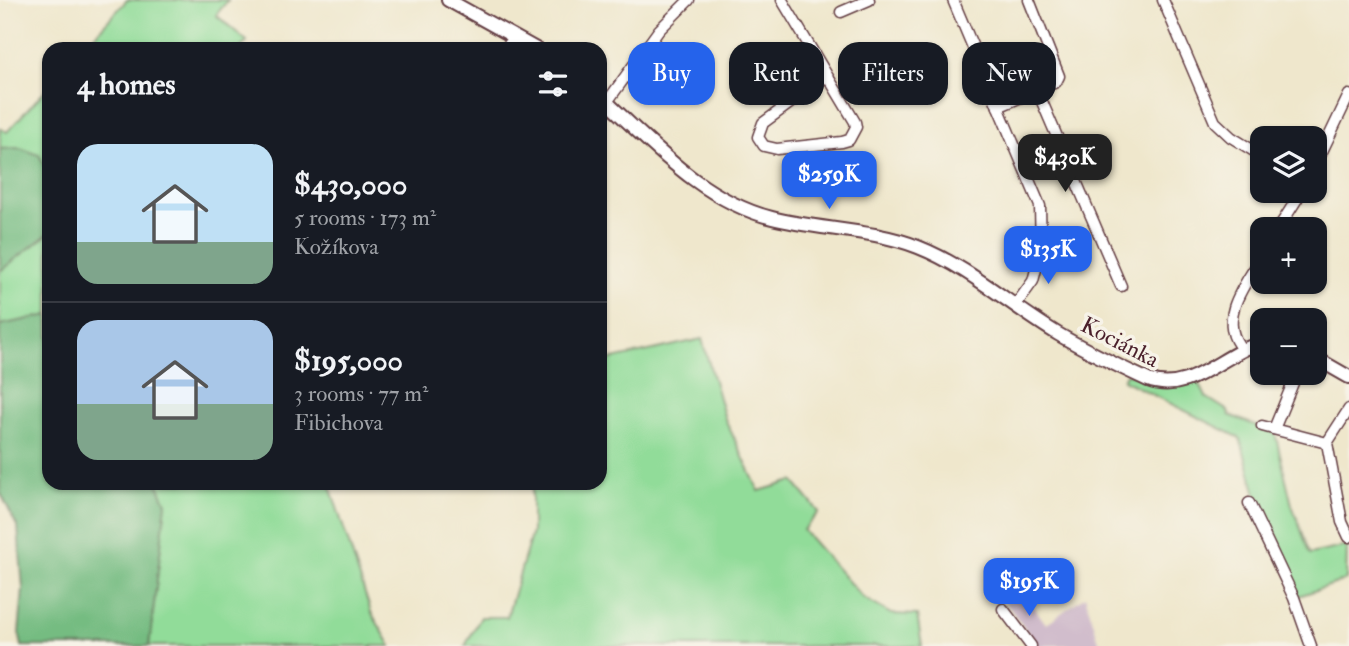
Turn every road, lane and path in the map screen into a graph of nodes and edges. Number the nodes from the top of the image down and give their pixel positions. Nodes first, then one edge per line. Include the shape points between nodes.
1 (448, 0) edge
2 (689, 0) edge
3 (782, 0) edge
4 (869, 0) edge
5 (953, 0) edge
6 (1029, 0) edge
7 (1163, 0) edge
8 (841, 12) dead end
9 (515, 37) junction
10 (511, 42) edge
11 (524, 42) edge
12 (1046, 42) edge
13 (827, 76) junction
14 (607, 95) edge
15 (1349, 95) edge
16 (607, 102) edge
17 (1003, 105) edge
18 (1043, 105) edge
19 (998, 107) junction
20 (1327, 141) edge
21 (1250, 148) edge
22 (1250, 279) edge
23 (1121, 286) dead end
24 (1015, 306) junction
25 (1250, 347) edge
26 (1242, 349) junction
27 (1327, 364) edge
28 (1349, 377) edge
29 (1292, 385) edge
30 (1349, 409) edge
31 (1262, 426) dead end
32 (1274, 429) junction
33 (1327, 443) junction
34 (1249, 503) dead end
35 (1349, 537) edge
36 (1003, 608) dead end
37 (1031, 646) edge
38 (1311, 646) edge

1 - 9 street
2 - 14 street
3 - 13 street
4 - 8 street
5 - 19 street
6 - 12 street
7 - 21 street via 1215,122
9 - 10 street
9 - 11 street
13 - 13 street via 855,122 853,136 842,142 777,149 764,146 758,133 763,123
15 - 20 street
16 - 24 street, Kociánka via 682,171 742,209 917,247 966,272
17 - 19 street
18 - 23 street
19 - 24 street via 1032,183 1042,226 1033,281
22 - 26 street via 1232,312 1231,333
24 - 26 street, Kociánka via 1058,334 1159,384 1187,380
25 - 26 street, Kociánka
27 - 28 street
29 - 32 street
30 - 33 street
31 - 32 street
32 - 33 street
33 - 35 street
34 - 38 street via 1294,597
36 - 37 street

